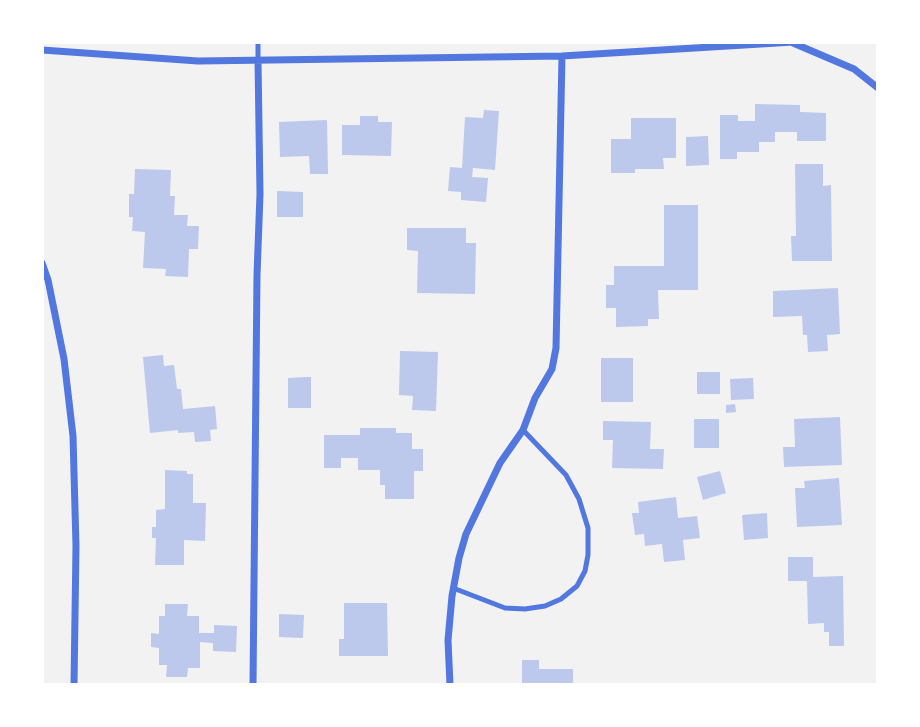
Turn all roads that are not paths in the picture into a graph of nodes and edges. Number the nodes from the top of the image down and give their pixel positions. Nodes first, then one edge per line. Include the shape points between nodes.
1 (258, 42) edge
2 (793, 42) edge
3 (42, 50) edge
4 (562, 56) junction
5 (258, 60) junction
6 (878, 88) edge
7 (42, 263) edge
8 (523, 430) junction
9 (453, 588) junction
10 (74, 685) edge
11 (254, 685) edge
12 (450, 685) edge

1 - 5 lane
2 - 4 street
2 - 6 street via 854,69
3 - 5 street via 198,61
4 - 5 street
4 - 8 street via 556,348 552,369
5 - 11 street
7 - 10 street via 64,359 73,436
8 - 9 street via 484,493 466,534
8 - 9 lane via 566,475 579,499 588,528 584,571 577,586 561,599 535,608 505,608
9 - 12 street

